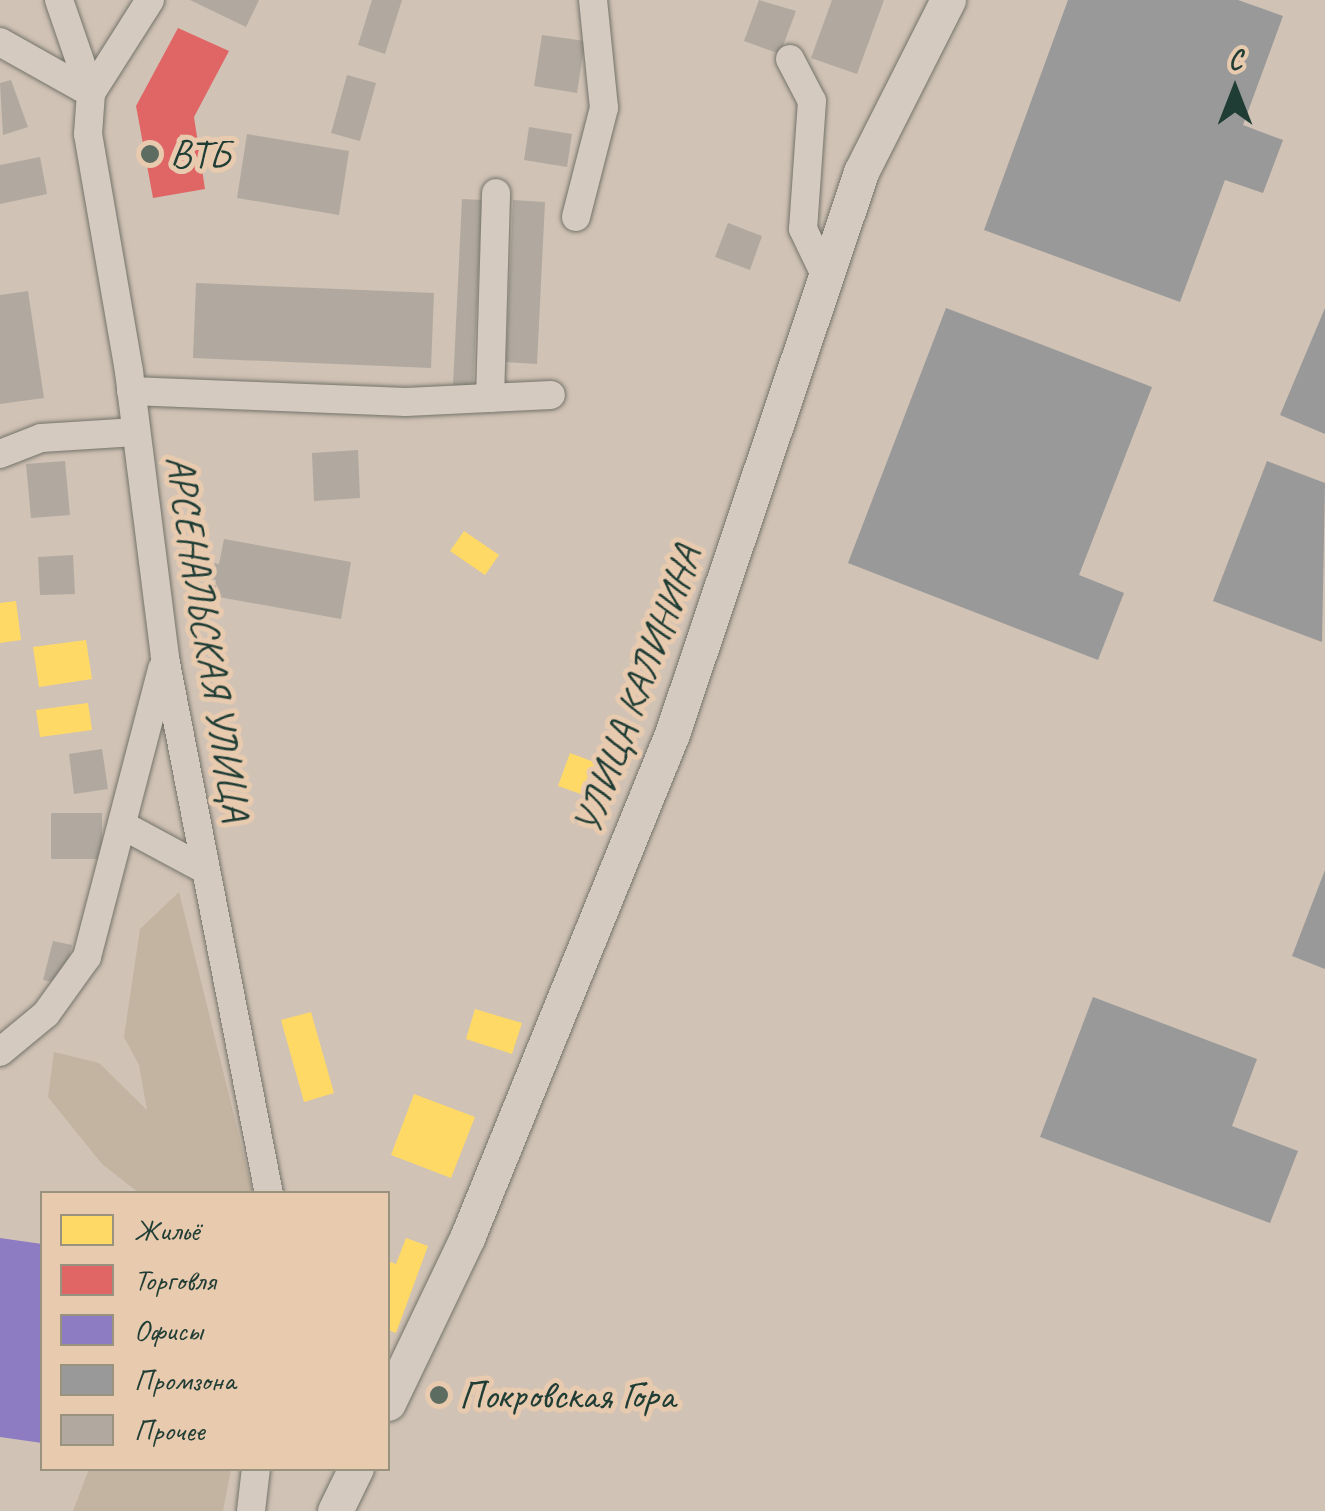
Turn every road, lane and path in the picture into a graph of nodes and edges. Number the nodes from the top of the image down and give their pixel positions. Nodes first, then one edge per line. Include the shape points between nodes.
1 (59, 0) edge
2 (150, 0) edge
3 (592, 0) edge
4 (948, 0) edge
5 (0, 42) edge
6 (790, 59) dead end
7 (91, 92) junction
8 (496, 193) dead end
9 (576, 217) dead end
10 (826, 277) junction
11 (132, 391) junction
12 (551, 396) dead end
13 (490, 398) junction
14 (136, 432) junction
15 (0, 454) edge
16 (165, 658) junction
17 (124, 826) junction
18 (204, 869) junction
19 (0, 1052) edge
20 (269, 1191) edge
21 (390, 1399) edge
22 (256, 1471) edge
23 (355, 1471) edge
24 (250, 1511) edge
25 (336, 1511) edge

1 - 7 street
2 - 7 street
3 - 9 street via 604,108
4 - 10 main road, УЛИЦА КАЛИНИНА via 861,172
5 - 7 street
6 - 10 street via 812,101 804,229
7 - 11 street, АРСЕНАЛЬСКАЯ УЛИЦА via 88,134
8 - 13 street
10 - 21 main road, УЛИЦА КАЛИНИНА via 672,734 467,1238
11 - 13 street via 406,402
11 - 14 street, АРСЕНАЛЬСКАЯ УЛИЦА
12 - 13 street
14 - 15 street via 42,438
14 - 16 street, АРСЕНАЛЬСКАЯ УЛИЦА
16 - 17 street
16 - 18 street, АРСЕНАЛЬСКАЯ УЛИЦА
17 - 18 street
17 - 19 street via 87,957 46,1014
18 - 20 street, АРСЕНАЛЬСКАЯ УЛИЦА
22 - 24 street
23 - 25 main road

